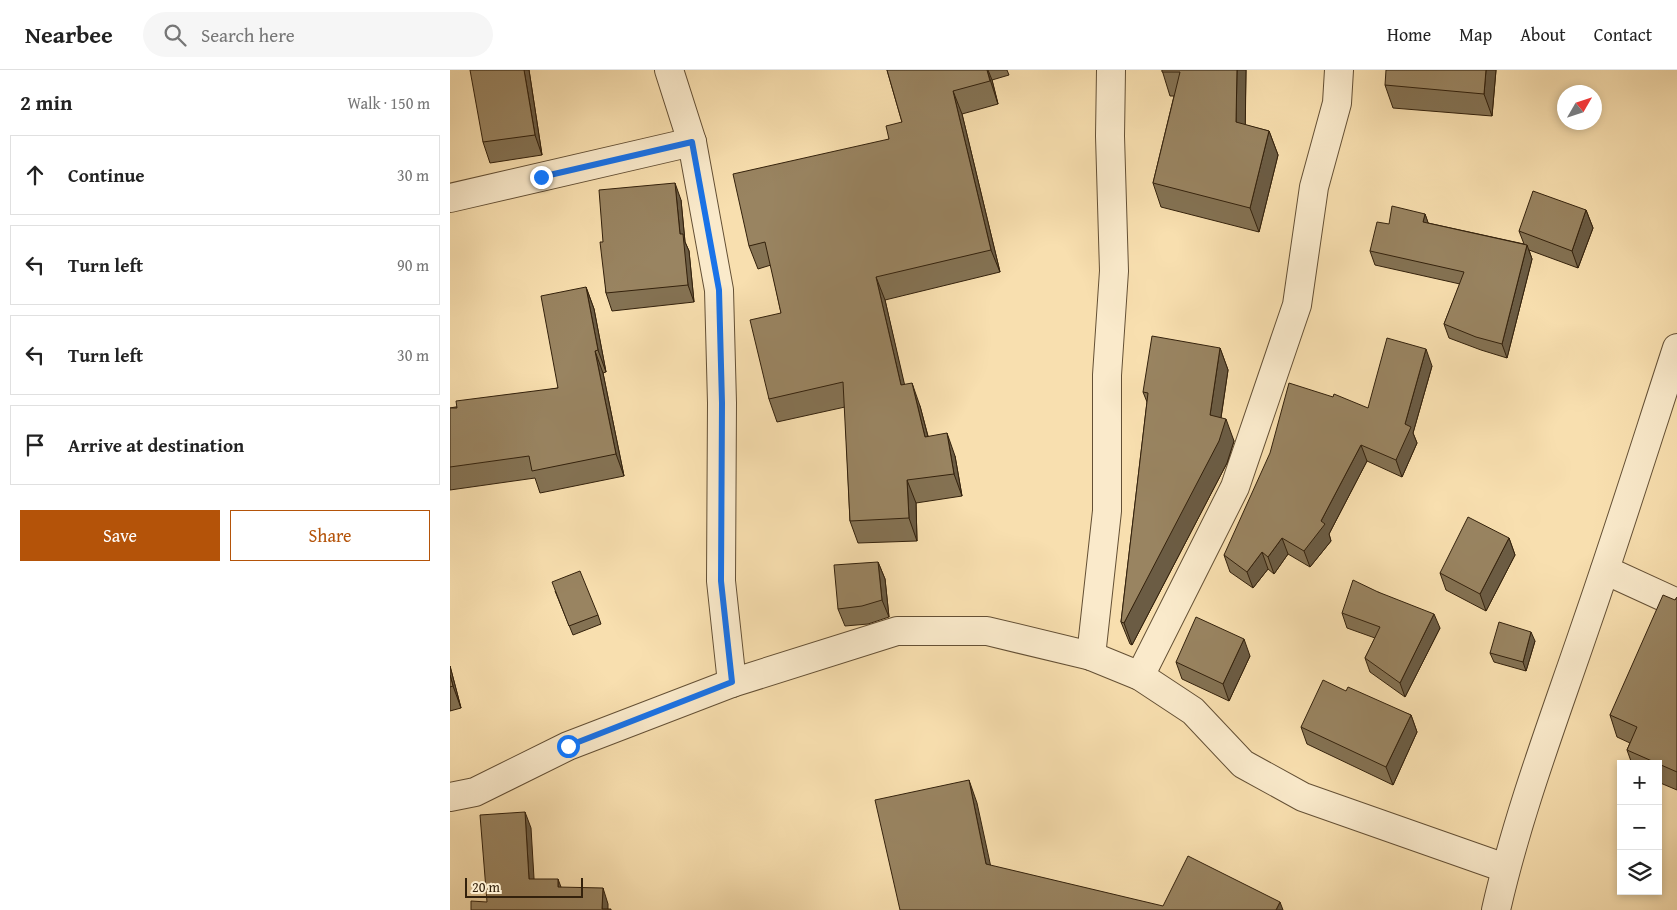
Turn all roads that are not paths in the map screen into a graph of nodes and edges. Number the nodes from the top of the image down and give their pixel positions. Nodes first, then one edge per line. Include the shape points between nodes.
1 (669, 70) edge
2 (1111, 70) edge
3 (1339, 70) edge
4 (692, 142) junction
5 (450, 198) edge
6 (1677, 348) edge
7 (1605, 570) junction
8 (1677, 604) edge
9 (1090, 656) junction
10 (1140, 676) junction
11 (732, 682) junction
12 (450, 797) edge
13 (1506, 868) junction
14 (1496, 910) edge

1 - 4 street
2 - 9 street via 1114,271 1107,375 1107,511
3 - 10 street via 1336,103 1314,187 1297,305 1235,487
4 - 5 street
4 - 11 street via 719,290 721,581
6 - 7 street
7 - 8 street
7 - 13 street
9 - 10 street
9 - 11 street via 987,631 897,631
10 - 13 street via 1193,712 1243,764 1303,797
11 - 12 street via 568,746 475,792
13 - 14 street

